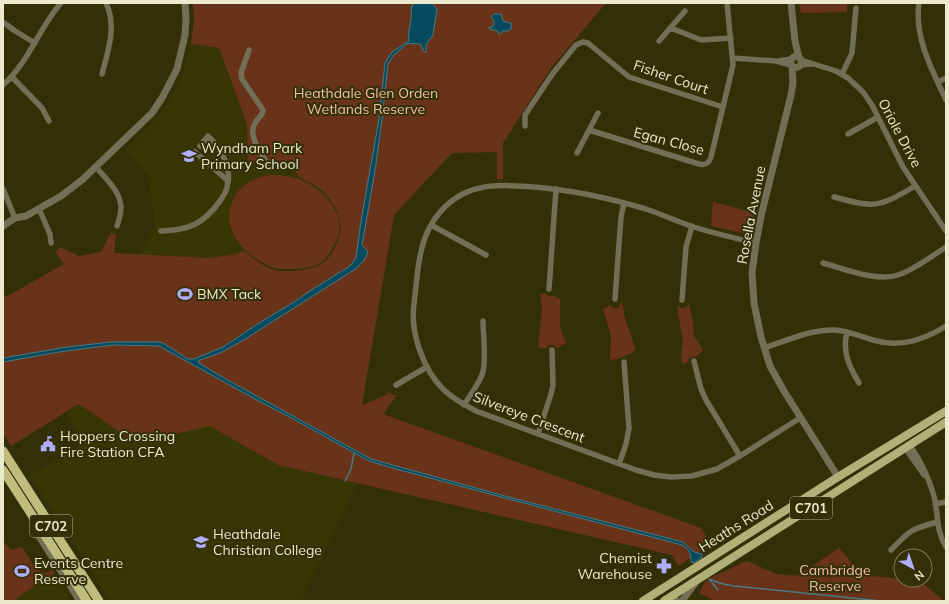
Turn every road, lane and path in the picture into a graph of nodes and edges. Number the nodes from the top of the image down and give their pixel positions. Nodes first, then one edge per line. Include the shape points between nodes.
1 (62, 3) edge
2 (106, 3) edge
3 (185, 3) edge
4 (727, 3) edge
5 (791, 3) edge
6 (919, 3) edge
7 (856, 8) dead end
8 (685, 11) dead end
9 (3, 22) edge
10 (671, 28) junction
11 (731, 38) junction
12 (660, 41) dead end
13 (35, 43) junction
14 (249, 50) dead end
15 (733, 58) junction
16 (796, 62) junction
17 (102, 74) dead end
18 (842, 74) junction
19 (12, 77) junction
20 (946, 78) edge
21 (938, 82) junction
22 (3, 85) edge
23 (946, 100) edge
24 (723, 107) junction
25 (598, 113) dead end
26 (878, 118) junction
27 (49, 121) dead end
28 (525, 126) dead end
29 (589, 130) junction
30 (848, 134) dead end
31 (200, 146) dead end
32 (194, 152) dead end
33 (577, 152) dead end
34 (268, 165) dead end
35 (96, 167) junction
36 (228, 183) junction
37 (915, 186) junction
38 (3, 189) edge
39 (556, 189) junction
40 (834, 197) dead end
41 (624, 203) junction
42 (39, 209) junction
43 (15, 218) junction
44 (430, 225) junction
45 (3, 226) edge
46 (117, 226) dead end
47 (692, 226) junction
48 (161, 231) dead end
49 (946, 231) edge
50 (51, 243) dead end
51 (756, 243) junction
52 (946, 247) edge
53 (486, 255) dead end
54 (823, 263) dead end
55 (549, 289) dead end
56 (615, 299) dead end
57 (682, 300) dead end
58 (483, 320) dead end
59 (946, 326) edge
60 (847, 332) junction
61 (764, 348) junction
62 (552, 350) dead end
63 (694, 361) dead end
64 (624, 362) dead end
65 (427, 367) junction
66 (859, 383) dead end
67 (396, 385) dead end
68 (464, 405) junction
69 (946, 411) edge
70 (800, 418) junction
71 (946, 422) edge
72 (538, 434) junction
73 (902, 439) junction
74 (908, 447) junction
75 (3, 451) edge
76 (740, 456) junction
77 (6, 463) edge
78 (619, 464) junction
79 (3, 470) edge
80 (838, 477) junction
81 (844, 487) junction
82 (946, 502) edge
83 (936, 504) junction
84 (937, 522) junction
85 (39, 526) junction
86 (946, 547) edge
87 (891, 550) dead end
88 (699, 579) junction
89 (87, 582) junction
90 (662, 588) junction
91 (670, 600) edge
92 (79, 601) edge
93 (88, 601) edge
94 (99, 601) edge
95 (643, 601) edge
96 (682, 601) edge

1 - 13 street
2 - 17 street via 111,17 111,29
3 - 35 street via 182,48 177,69 169,86 152,113
4 - 11 street, Egan Close
5 - 16 street, Rosella Avenue
6 - 21 street via 918,23 921,38
7 - 18 street via 852,53
8 - 10 street
9 - 13 street
10 - 11 street via 701,40
10 - 12 street
11 - 15 street, Egan Close
13 - 19 street
14 - 34 street via 241,73 244,84 263,110 252,129 256,144
15 - 16 street, Oriole Drive
15 - 24 street, Egan Close
16 - 18 street, Oriole Drive via 816,64
16 - 51 street, Rosella Avenue
18 - 26 street, Oriole Drive via 866,96
19 - 22 street
19 - 27 street via 42,108
20 - 21 street
21 - 23 street
24 - 28 street, Fisher Court via 629,77 588,43 583,42 576,45 553,73 525,115
24 - 29 street, Egan Close via 710,160 704,165
25 - 29 street
26 - 30 street
26 - 37 street, Oriole Drive
29 - 33 street
31 - 36 street via 208,136 216,145 226,165
32 - 36 street
35 - 42 street via 61,196
35 - 46 street via 116,190 120,201
36 - 48 street via 212,212 201,222 191,227
37 - 40 street via 886,202 875,205 864,205
37 - 49 street, Oriole Drive
38 - 43 street
39 - 41 street, Silvereye Crescent
39 - 44 street, Silvereye Crescent via 520,186 479,188 458,196 438,213
39 - 55 street
41 - 47 street, Silvereye Crescent
41 - 56 street
42 - 43 street
42 - 50 street via 50,234
43 - 45 street
44 - 53 street
44 - 65 street, Silvereye Crescent via 420,258 413,310 414,331
47 - 51 street, Silvereye Crescent
47 - 57 street via 686,247
51 - 61 street, Rosella Avenue via 753,289 756,317
52 - 54 street via 903,273 889,277 872,276
58 - 68 street via 485,366 483,374
59 - 60 street via 923,338 902,343 880,342
60 - 61 street via 812,332
60 - 66 street via 846,357
61 - 70 street, Rosella Avenue via 776,377
62 - 72 street via 553,385
63 - 76 street via 706,400
64 - 78 street via 629,428
65 - 67 street
65 - 68 street, Silvereye Crescent via 442,388
68 - 72 street, Silvereye Crescent via 476,412
69 - 73 main road, Heaths Road / C701
70 - 76 street, Silvereye Crescent
70 - 80 street, Rosella Avenue
71 - 74 main road, Heaths Road / C701
72 - 78 street, Silvereye Crescent
73 - 74 main road
73 - 80 main road, Heaths Road / C701
74 - 81 main road, Heaths Road / C701
74 - 83 street via 930,484
75 - 77 highway, C702
76 - 78 street, Silvereye Crescent via 710,471 682,477 654,475
77 - 89 highway, C702
79 - 85 highway, C702
80 - 81 main road
80 - 90 main road, Heaths Road / C701
81 - 88 main road, Heaths Road / C701
82 - 83 street
83 - 84 street
84 - 86 street
84 - 87 street via 913,529
85 - 92 street via 39,538
85 - 93 highway, C702
88 - 91 main road, Heaths Road / C701
88 - 96 street
89 - 93 highway via 91,591
89 - 94 highway, C702
90 - 91 main road
90 - 95 main road, Heaths Road / C701

